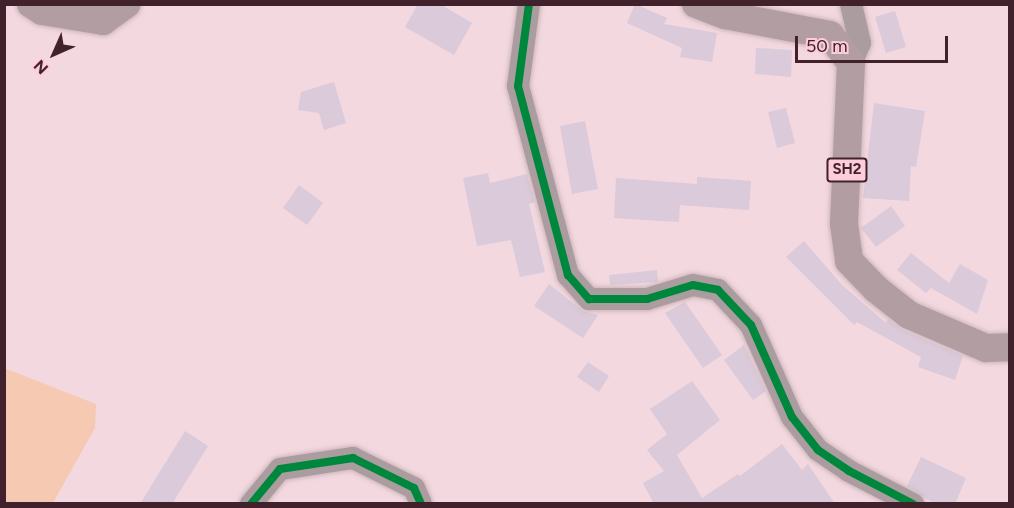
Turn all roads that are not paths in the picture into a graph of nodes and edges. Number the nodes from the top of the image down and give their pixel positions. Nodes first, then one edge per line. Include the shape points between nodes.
1 (31, 4) edge
2 (126, 4) edge
3 (529, 4) edge
4 (696, 4) edge
5 (851, 4) edge
6 (851, 63) junction
7 (1010, 347) edge
8 (251, 504) edge
9 (421, 504) edge
10 (913, 504) edge

1 - 2 main road via 42,11 103,21
3 - 10 street via 518,86 568,275 590,299 647,299 693,285 718,290 751,325 792,417 818,450
4 - 6 main road via 725,15 830,35
5 - 6 street via 860,43
6 - 7 main road, SH2 via 844,224 849,261 909,315 986,348
8 - 9 street via 280,469 353,458 414,488

